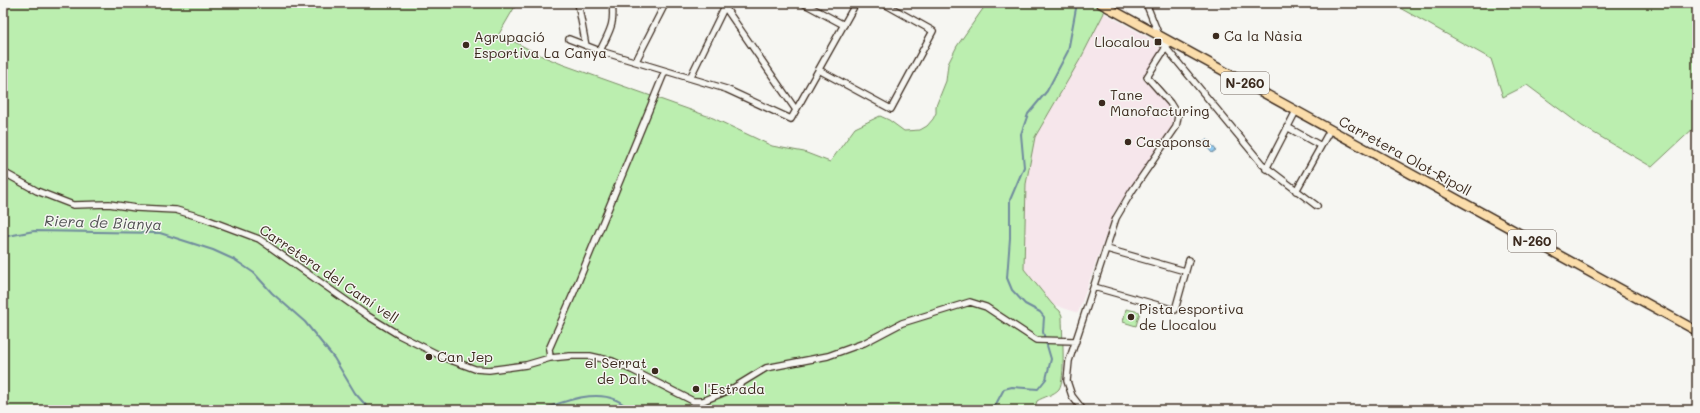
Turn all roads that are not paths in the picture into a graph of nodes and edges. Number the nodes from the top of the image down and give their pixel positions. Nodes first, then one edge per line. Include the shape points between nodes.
1 (578, 3) edge
2 (612, 3) edge
3 (665, 3) edge
4 (803, 3) edge
5 (856, 3) edge
6 (883, 3) edge
7 (1146, 3) edge
8 (725, 4) edge
9 (1101, 4) edge
10 (812, 5) edge
11 (844, 26) junction
12 (1159, 35) junction
13 (569, 40) dead end
14 (1168, 45) junction
15 (586, 46) junction
16 (600, 51) junction
17 (636, 62) junction
18 (819, 70) junction
19 (664, 71) junction
20 (690, 78) junction
21 (796, 110) junction
22 (1296, 111) junction
23 (1287, 127) junction
24 (1330, 130) junction
25 (1321, 146) junction
26 (1266, 169) junction
27 (3, 172) edge
28 (1296, 191) junction
29 (1317, 206) dead end
30 (1107, 249) junction
31 (1189, 260) dead end
32 (1185, 271) junction
33 (1094, 287) junction
34 (1697, 331) edge
35 (1076, 341) junction
36 (550, 358) junction
37 (1083, 410) edge

1 - 15 street
2 - 16 street via 613,24
3 - 17 street
4 - 10 street
5 - 11 street
6 - 18 street via 933,31 891,109
7 - 12 street
8 - 20 street
8 - 21 street
9 - 12 main road, Carretera Olot-Ripoll / N-260
10 - 11 street
11 - 18 street
12 - 14 main road, Carretera Olot-Ripoll / N-260
13 - 15 street
14 - 22 main road, Carretera Olot-Ripoll / N-260
14 - 26 street
14 - 30 street via 1147,77 1178,116 1176,127 1116,218
15 - 16 street
16 - 17 street
17 - 19 street
18 - 21 street
19 - 20 street
19 - 36 street via 549,349
20 - 21 street via 726,89 790,119
22 - 23 street
22 - 24 main road, Carretera Olot-Ripoll / N-260
23 - 25 street
23 - 26 street
24 - 25 street
24 - 34 main road, Carretera Olot-Ripoll / N-260
25 - 28 street
26 - 28 street
27 - 36 street, Carretera del Camí vell via 73,205 109,204 176,210 259,239 399,335 445,358 475,369 489,370 526,365
28 - 29 street
30 - 32 street
30 - 33 street
31 - 32 street
32 - 33 street via 1175,310
33 - 35 street
35 - 36 street, Carretera del Camí vell via 1036,340 986,307 970,302 902,324 864,343 828,356 766,368 730,390 703,401 693,401 612,361 590,356
35 - 37 street via 1067,381 1072,396

